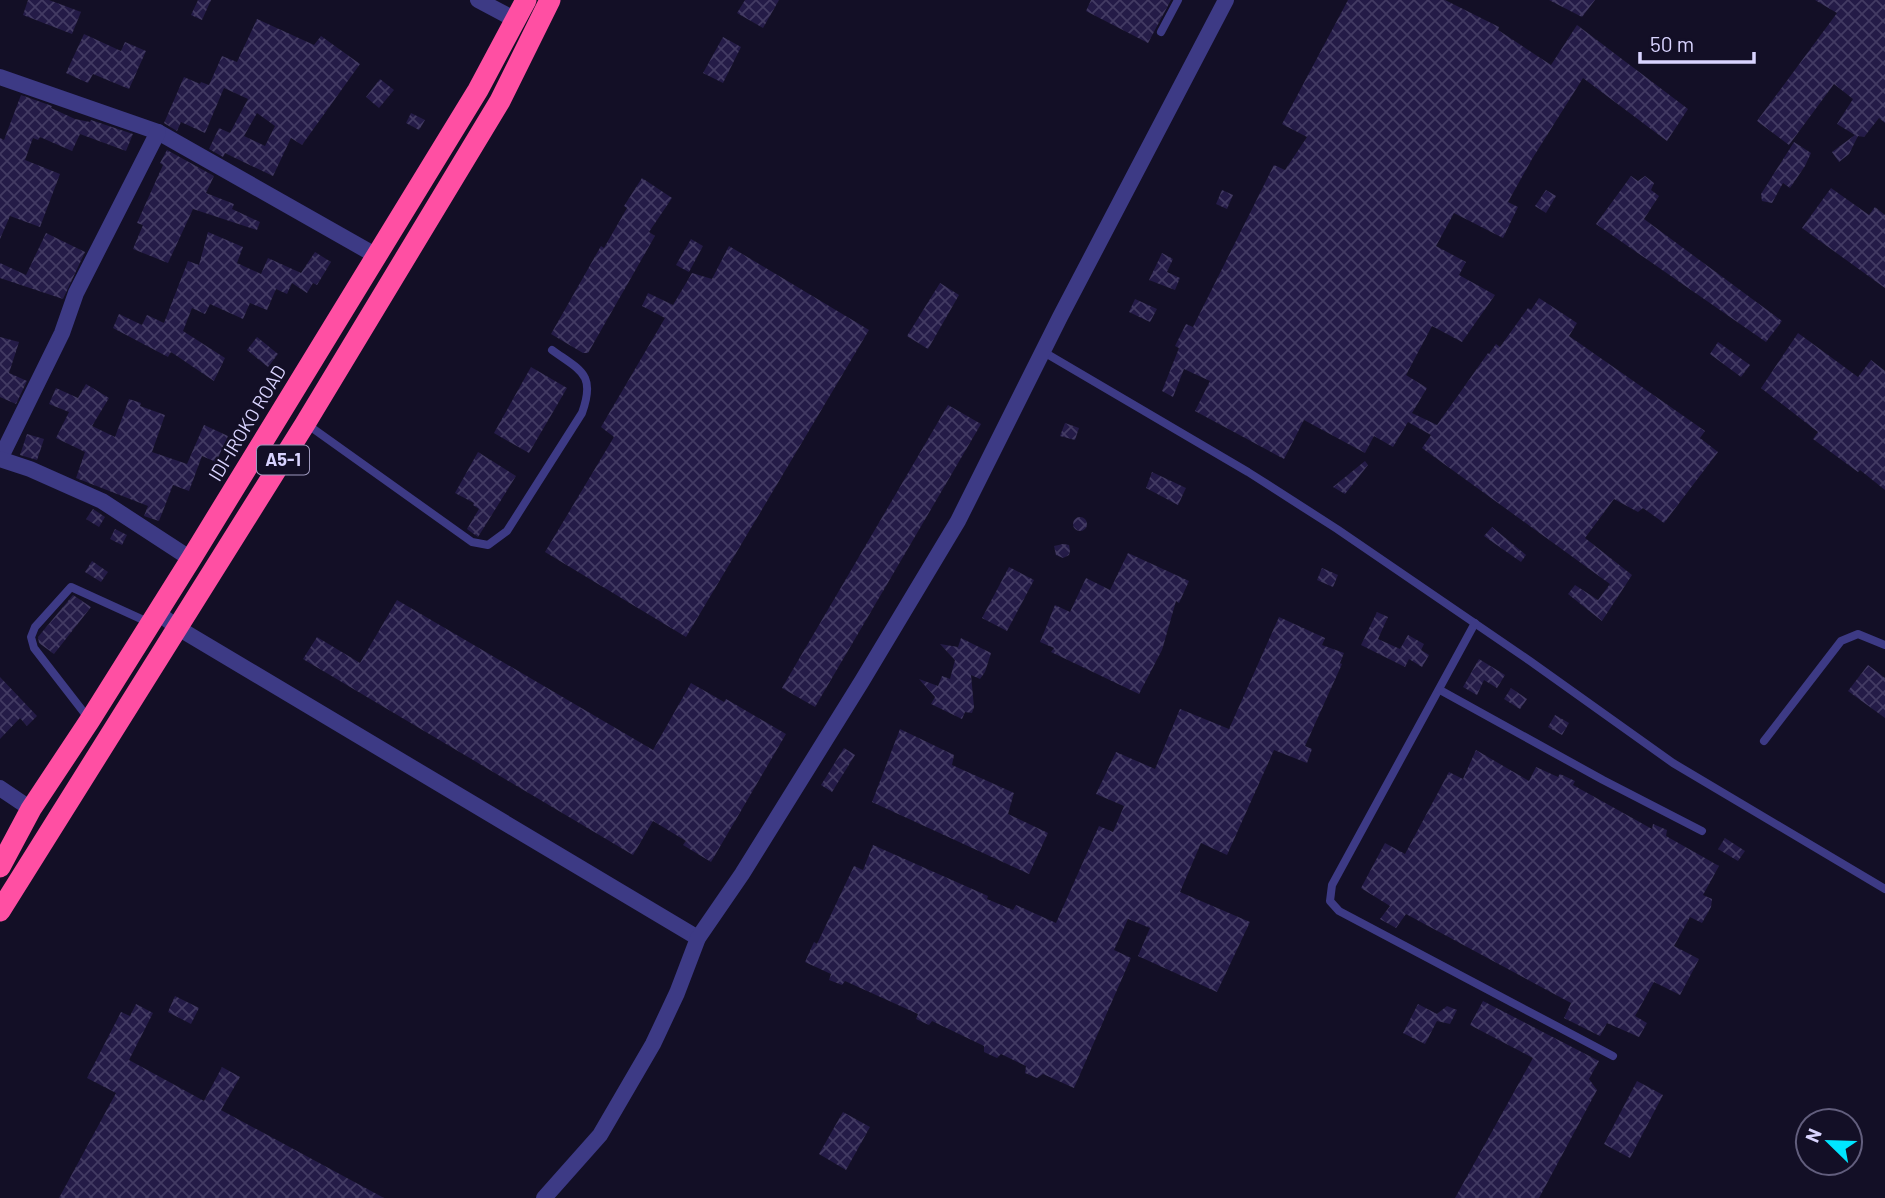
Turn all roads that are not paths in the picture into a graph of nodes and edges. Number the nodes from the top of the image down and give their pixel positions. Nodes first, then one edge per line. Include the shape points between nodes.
1 (478, 0) edge
2 (526, 0) edge
3 (550, 0) edge
4 (1178, 0) edge
5 (1226, 0) edge
6 (516, 20) junction
7 (1161, 32) dead end
8 (0, 77) edge
9 (158, 132) junction
10 (376, 255) junction
11 (552, 350) dead end
12 (1042, 351) junction
13 (305, 424) junction
14 (0, 459) edge
15 (191, 559) junction
16 (153, 618) junction
17 (1475, 623) junction
18 (178, 628) junction
19 (1885, 645) edge
20 (1440, 690) junction
21 (90, 720) junction
22 (1764, 741) dead end
23 (0, 788) edge
24 (31, 809) junction
25 (1702, 831) dead end
26 (0, 867) edge
27 (1885, 889) edge
28 (0, 911) edge
29 (698, 937) junction
30 (1613, 1056) dead end
31 (544, 1198) edge

1 - 6 street
2 - 6 highway, IDI-IROKO ROAD / A5-1
3 - 13 highway, A5-1 via 500,101
4 - 7 lane
5 - 12 street
6 - 10 highway, IDI-IROKO ROAD / A5-1
8 - 9 street
9 - 10 street
9 - 14 street via 76,293 62,333
10 - 15 highway, IDI-IROKO ROAD / A5-1
11 - 13 lane via 583,373 589,393 582,413 507,531 488,545 471,542
12 - 17 lane via 1248,472
12 - 29 street via 928,573 742,874
13 - 18 highway, A5-1
14 - 15 street via 102,501
15 - 16 highway, IDI-IROKO ROAD / A5-1
16 - 18 street
16 - 21 highway, IDI-IROKO ROAD / A5-1
16 - 21 lane via 71,587 35,626 34,648
17 - 20 lane
17 - 27 lane via 1674,763
18 - 28 highway, A5-1
18 - 29 street
19 - 22 lane via 1858,634 1841,640
20 - 25 lane
20 - 30 lane via 1332,885 1330,901 1339,911
21 - 24 highway, IDI-IROKO ROAD / A5-1
23 - 24 street
24 - 26 highway, IDI-IROKO ROAD / A5-1
29 - 31 street via 646,1056 600,1135

